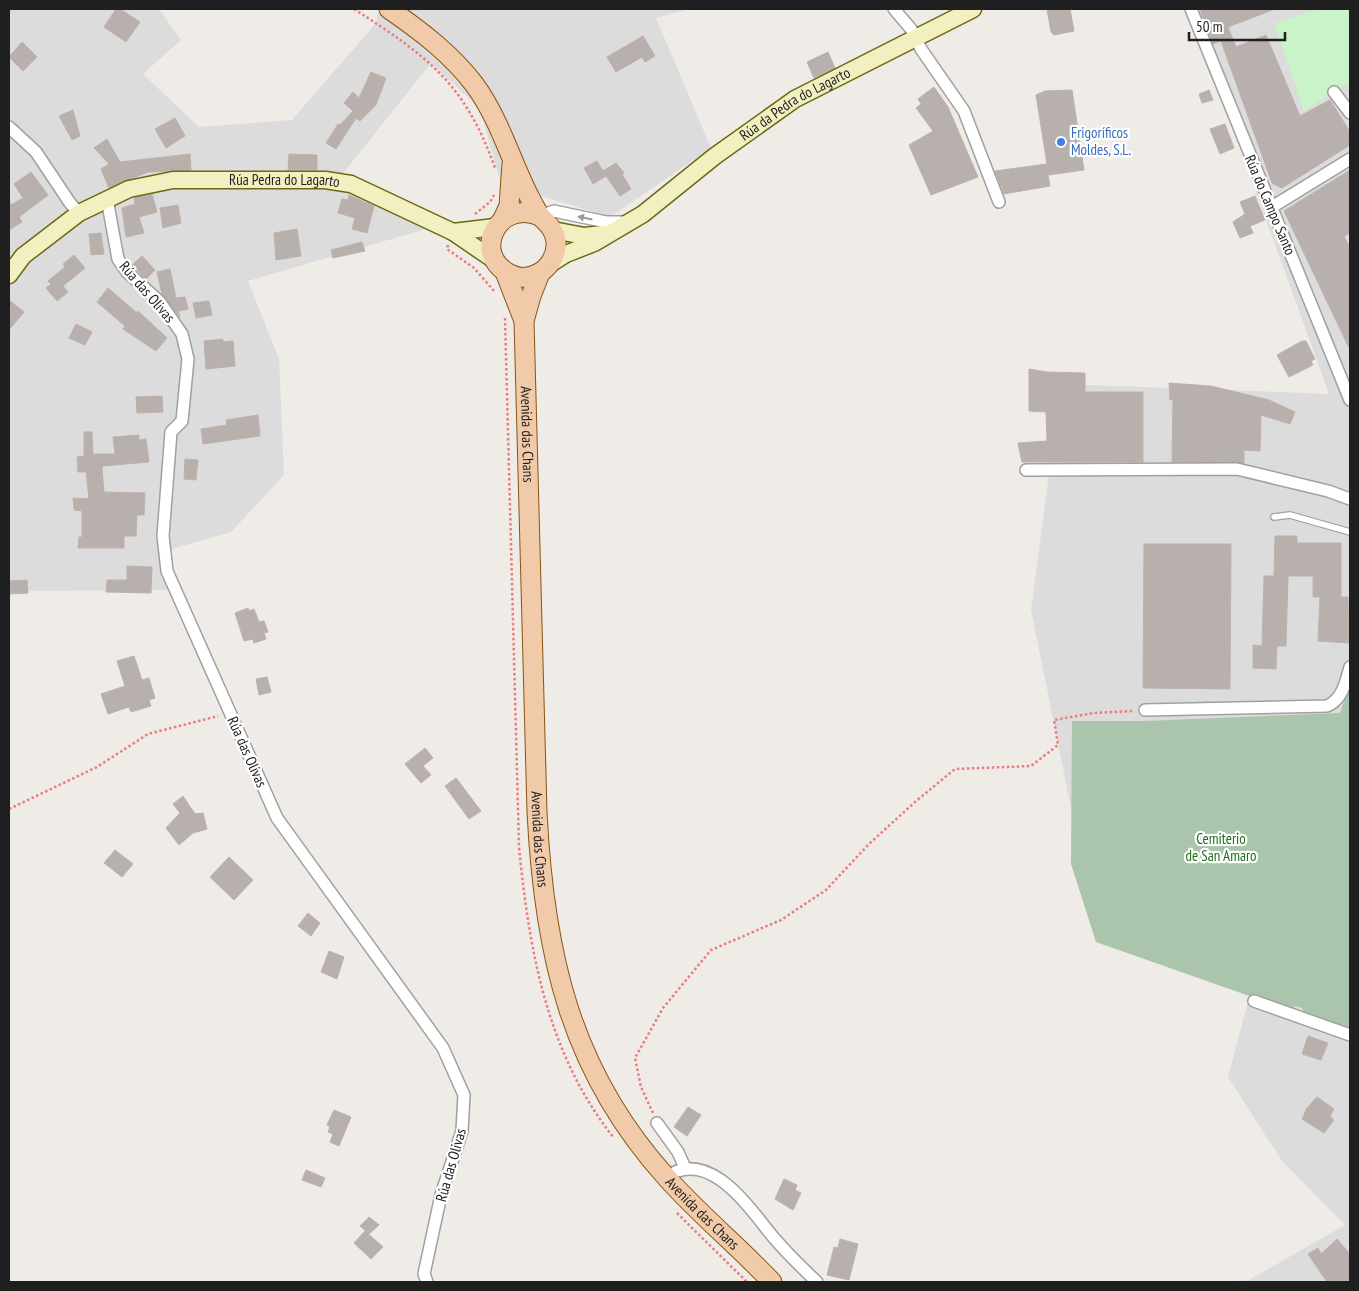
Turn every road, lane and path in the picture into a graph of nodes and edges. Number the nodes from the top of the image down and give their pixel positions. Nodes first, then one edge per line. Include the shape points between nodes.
1 (354, 9) edge
2 (390, 9) edge
3 (894, 9) edge
4 (973, 9) edge
5 (1191, 9) edge
6 (916, 38) junction
7 (1334, 92) dead end
8 (1350, 113) edge
9 (9, 127) edge
10 (1350, 159) edge
11 (512, 160) junction
12 (496, 170) dead end
13 (496, 191) dead end
14 (106, 199) junction
15 (999, 202) dead end
16 (1272, 206) junction
17 (79, 213) junction
18 (470, 217) dead end
19 (631, 222) junction
20 (499, 223) junction
21 (547, 223) junction
22 (453, 232) junction
23 (610, 234) junction
24 (500, 266) junction
25 (545, 268) junction
26 (9, 274) edge
27 (524, 321) junction
28 (1350, 399) edge
29 (1026, 470) dead end
30 (1350, 499) edge
31 (1274, 516) dead end
32 (1350, 532) edge
33 (1350, 667) edge
34 (1145, 710) joint
35 (230, 713) junction
36 (9, 809) edge
37 (1254, 1001) dead end
38 (1350, 1036) edge
39 (657, 1123) joint
40 (685, 1168) junction
41 (666, 1177) junction
42 (427, 1282) edge
43 (772, 1282) edge
44 (817, 1282) edge

1 - 12 path via 400,38 447,80 476,120
2 - 11 main road, Avenida das Chans via 444,51 471,80 489,107
3 - 6 street
4 - 6 street, Rúa da Pedra do Lagarto
5 - 16 street, Rúa do Campo Santo
6 - 15 street via 964,112
6 - 19 street, Rúa da Pedra do Lagarto via 771,114
7 - 8 street
9 - 17 street via 36,152
10 - 16 street
11 - 20 main road, Avenida das Chans via 509,206
11 - 21 main road, Avenida das Chans
13 - 18 path via 490,202
14 - 17 street, Rúa Pedra do Lagarto
14 - 22 street, Rúa Pedra do Lagarto via 129,189 174,180 325,180 351,184
14 - 35 street, Rúa das Olivas via 118,259 126,272 160,302 182,334 188,359 182,421 171,432 163,536 167,570
16 - 28 street, Rúa do Campo Santo
17 - 26 street, Rúa Pedra do Lagarto via 23,256
19 -> 21 street via 606,222 554,211
19 - 23 street, Rúa da Pedra do Lagarto
20 - 21 main road via 513,213 524,212
20 - 22 street
20 - 24 main road, Avenida das Chans via 491,238 491,249
21 - 23 street, Rúa da Pedra do Lagarto via 584,236
21 - 25 main road, Avenida das Chans via 556,240 556,250
22 - 24 street, Rúa Pedra do Lagarto
23 - 25 street, Rúa da Pedra do Lagarto
24 - 25 main road via 522,278
24 - 27 main road, Avenida das Chans
25 - 27 main road, Avenida das Chans via 531,296
27 - 41 main road, Avenida das Chans via 537,812 546,921 574,1030 620,1118
29 - 30 street via 1237,469
31 - 32 lane via 1290,515
33 - 34 street via 1344,689 1333,704 1327,706
34 - 39 path via 1094,713 1054,720 1058,744 1031,766 955,769 869,844 826,890 780,920 711,950 663,1008 635,1058 641,1087
35 - 36 path via 148,734 97,767
35 - 42 street, Rúa das Olivas via 277,818 443,1048 464,1095 462,1131 441,1195 424,1274
37 - 38 street
39 - 40 street via 678,1152
40 - 41 street
40 - 44 street via 696,1169 723,1181
41 - 43 main road, Avenida das Chans

